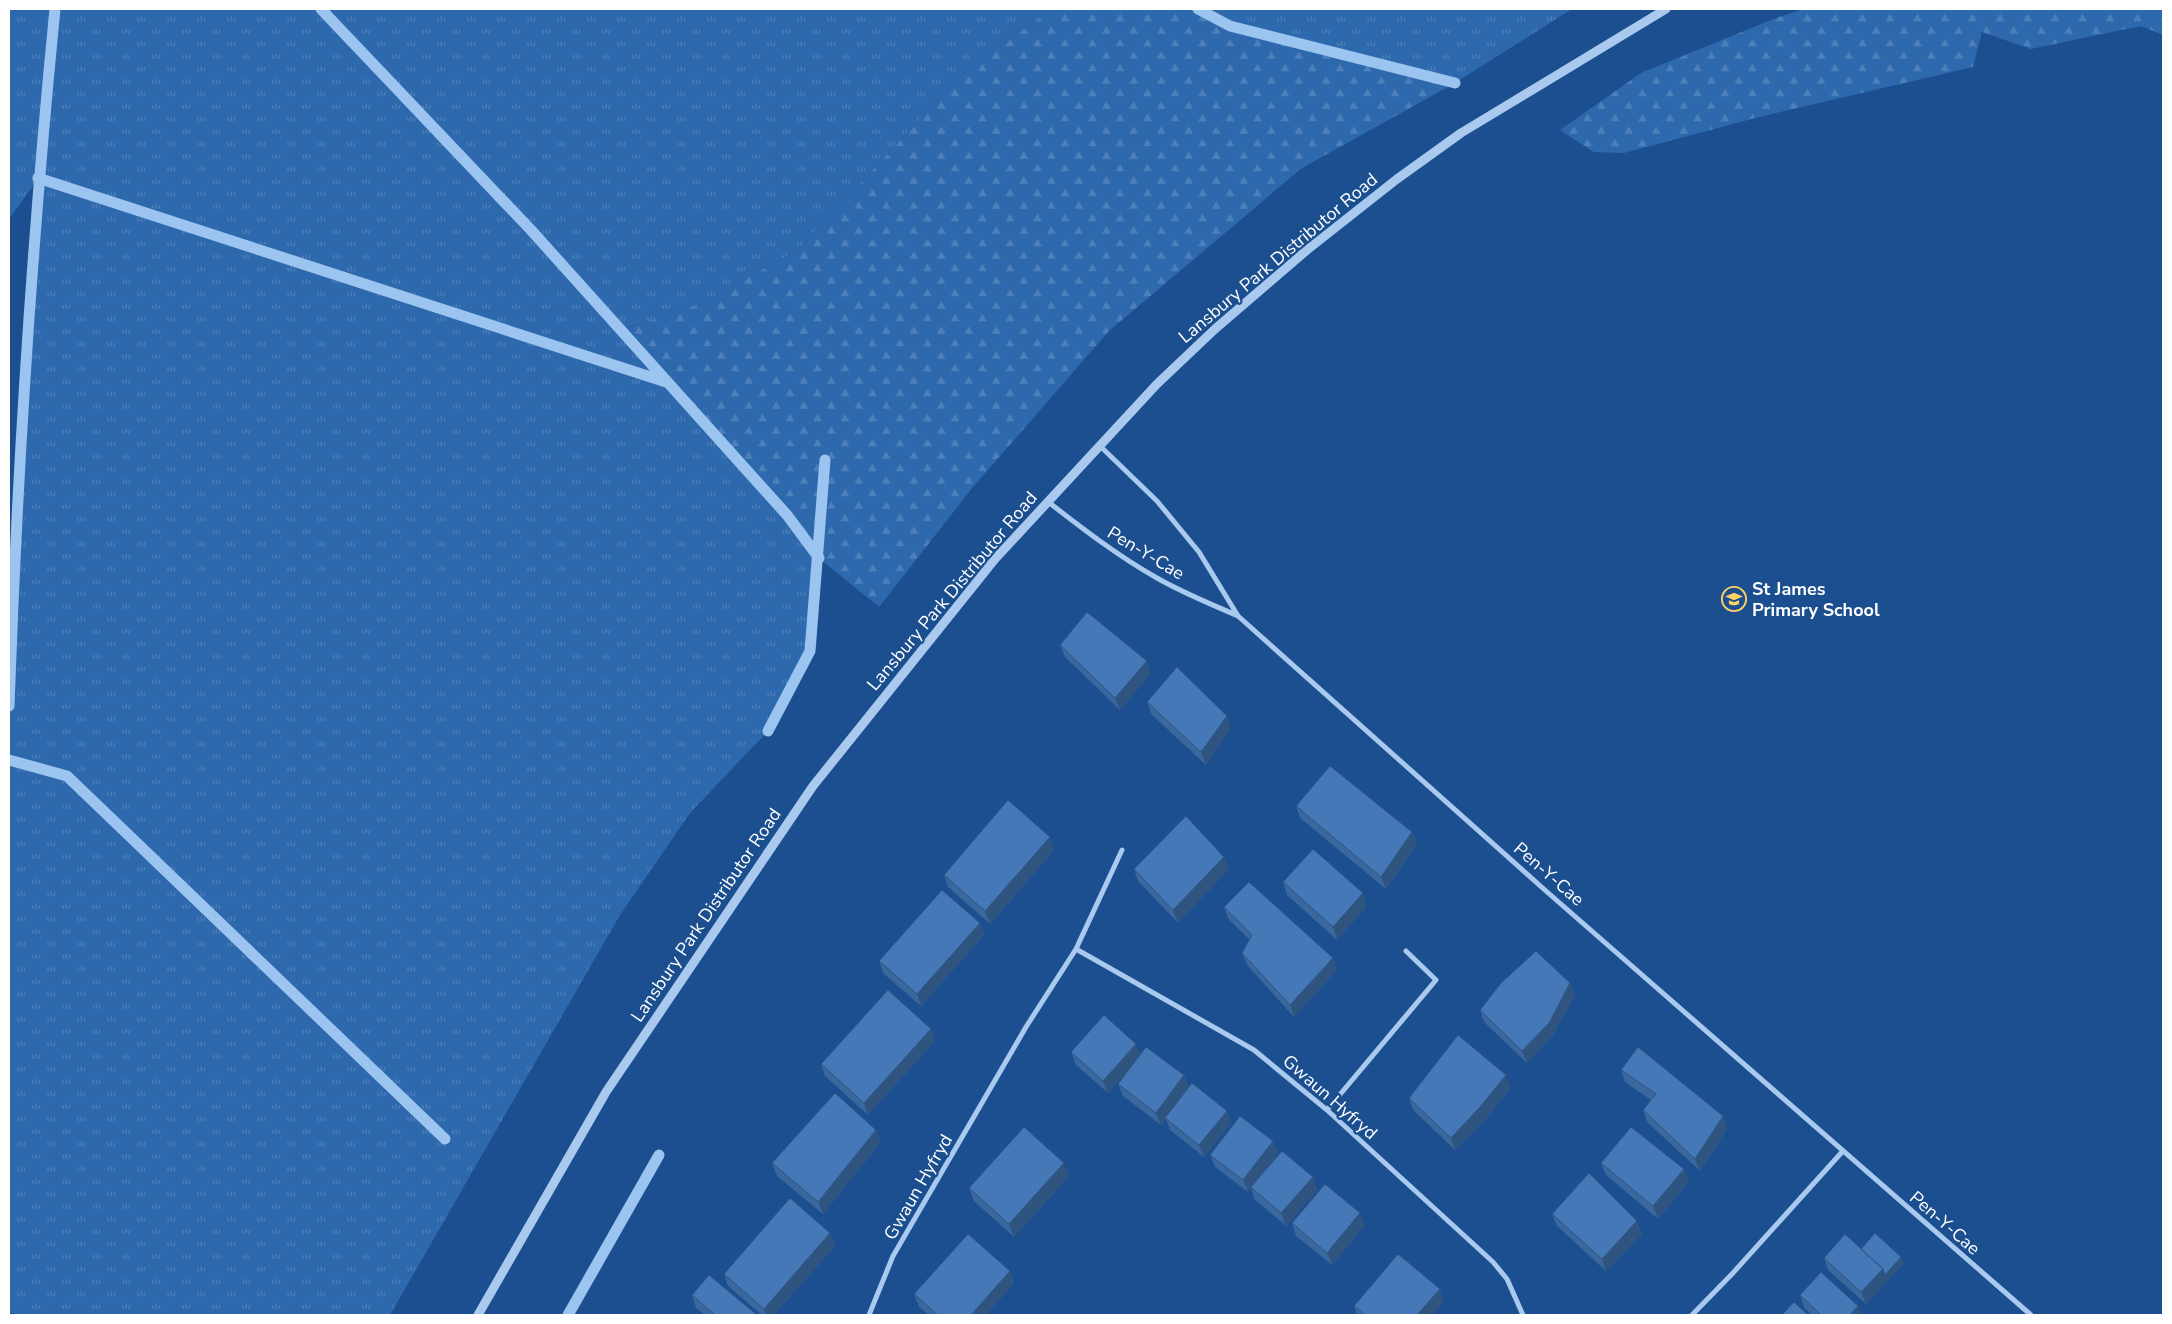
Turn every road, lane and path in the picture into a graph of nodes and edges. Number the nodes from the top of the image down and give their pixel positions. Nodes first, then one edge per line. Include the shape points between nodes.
1 (1666, 9) edge
2 (1099, 445) junction
3 (1047, 501) junction
4 (1238, 616) junction
5 (1122, 850) dead end
6 (1076, 948) junction
7 (1406, 951) dead end
8 (1327, 1110) junction
9 (1842, 1152) junction
10 (478, 1315) edge
11 (869, 1315) edge
12 (1523, 1315) edge
13 (1692, 1315) edge
14 (2031, 1315) edge

1 - 2 street, Lansbury Park Distributor Road via 1469,128 1396,179 1243,304 1171,371
2 - 3 street, Lansbury Park Distributor Road
2 - 4 street, Pen-Y-Cae via 1133,476 1183,531
3 - 4 street, Pen-Y-Cae via 1137,566 1181,591
3 - 10 street, Lansbury Park Distributor Road via 995,559 813,786 606,1092
4 - 9 street, Pen-Y-Cae
5 - 6 street, Gwaun Hyfryd
6 - 8 street, Gwaun Hyfryd via 1254,1050
6 - 11 street, Gwaun Hyfryd via 1026,1027 894,1256
7 - 8 street via 1436,980
8 - 12 street, Gwaun Hyfryd via 1493,1262 1507,1279
9 - 13 street
9 - 14 street, Pen-Y-Cae

